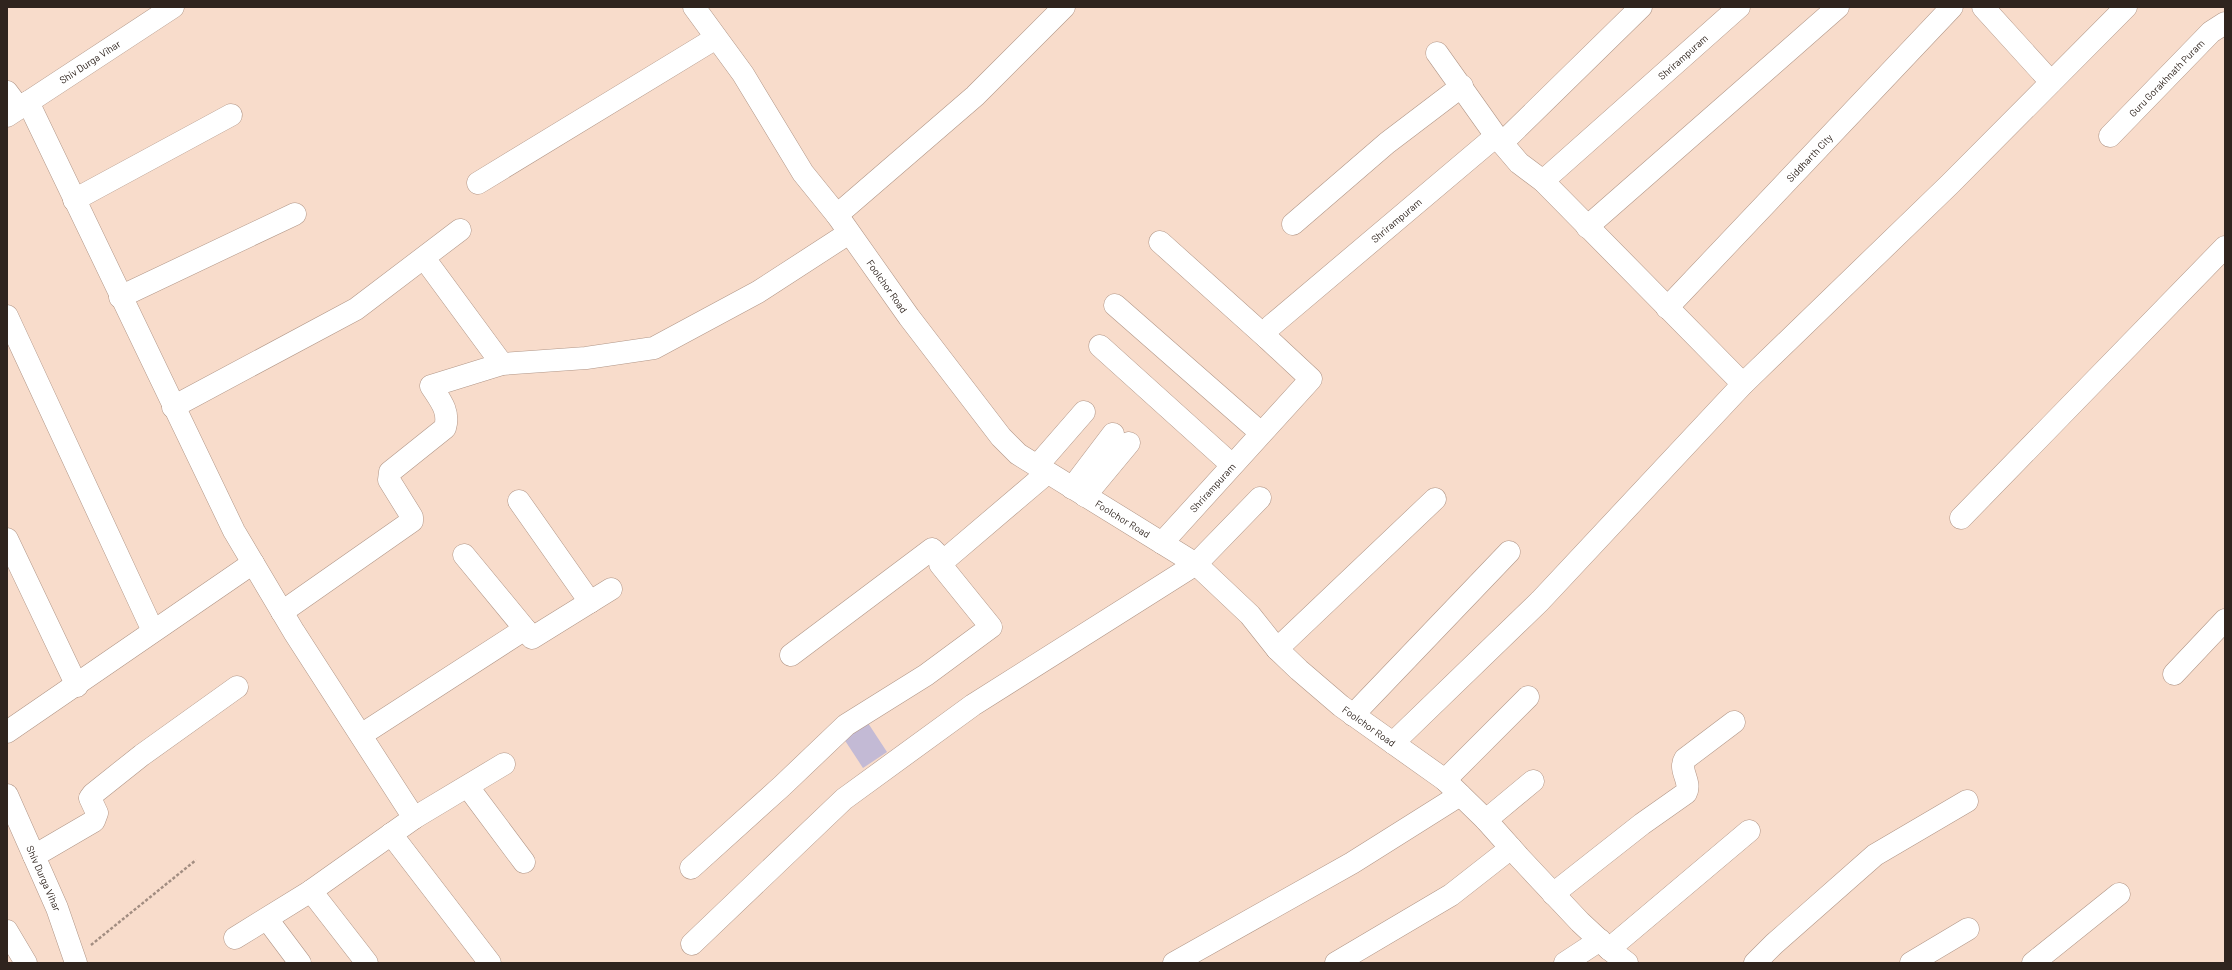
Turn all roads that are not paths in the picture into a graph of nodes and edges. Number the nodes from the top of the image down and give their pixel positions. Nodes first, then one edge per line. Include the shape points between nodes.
1 (173, 7) edge
2 (1064, 7) edge
3 (1641, 7) edge
4 (1739, 7) edge
5 (1838, 7) edge
6 (1952, 7) edge
7 (1983, 7) edge
8 (2126, 7) edge
9 (700, 9) edge
10 (2225, 23) edge
11 (716, 38) junction
12 (1437, 53) dead end
13 (2051, 82) junction
14 (1462, 86) junction
15 (15, 105) edge
16 (231, 115) dead end
17 (2110, 136) dead end
18 (1499, 140) junction
19 (1543, 181) junction
20 (478, 183) dead end
21 (74, 200) junction
22 (295, 214) dead end
23 (837, 216) junction
24 (1293, 224) dead end
25 (1587, 227) junction
26 (460, 230) dead end
27 (849, 233) junction
28 (1160, 242) dead end
29 (2225, 247) edge
30 (424, 258) junction
31 (120, 297) junction
32 (1115, 305) dead end
33 (1667, 308) junction
34 (7, 316) edge
35 (1267, 338) junction
36 (1100, 346) dead end
37 (502, 364) junction
38 (1743, 384) junction
39 (173, 407) junction
40 (1084, 412) dead end
41 (1261, 433) junction
42 (1121, 439) dead end
43 (1232, 464) junction
44 (1042, 470) junction
45 (1078, 492) junction
46 (1260, 498) dead end
47 (1435, 499) dead end
48 (519, 500) dead end
49 (1960, 518) dead end
50 (7, 539) edge
51 (1162, 543) junction
52 (1509, 552) dead end
53 (464, 555) dead end
54 (944, 561) junction
55 (253, 563) junction
56 (1196, 564) junction
57 (611, 589) dead end
58 (590, 602) junction
59 (282, 612) junction
60 (2225, 620) edge
61 (525, 629) junction
62 (153, 631) junction
63 (1277, 649) junction
64 (791, 654) dead end
65 (2174, 674) dead end
66 (77, 686) junction
67 (237, 687) dead end
68 (1528, 697) dead end
69 (1354, 714) junction
70 (1734, 722) dead end
71 (7, 732) edge
72 (362, 735) junction
73 (1393, 743) junction
74 (504, 764) dead end
75 (1533, 781) dead end
76 (468, 787) junction
77 (1452, 787) junction
78 (7, 795) edge
79 (1967, 801) dead end
80 (414, 818) junction
81 (1486, 820) junction
82 (1749, 831) dead end
83 (391, 834) junction
84 (1511, 848) junction
85 (34, 856) junction
86 (524, 862) dead end
87 (691, 868) dead end
88 (311, 891) junction
89 (1553, 894) junction
90 (2119, 894) dead end
91 (267, 919) junction
92 (1968, 929) dead end
93 (7, 931) edge
94 (235, 938) dead end
95 (692, 944) dead end
96 (1604, 945) junction
97 (75, 960) edge
98 (26, 963) edge
99 (300, 963) edge
100 (367, 963) edge
101 (490, 963) edge
102 (1174, 963) edge
103 (1336, 963) edge
104 (1565, 963) edge
105 (1627, 963) edge
106 (1755, 963) edge
107 (1911, 963) edge
108 (2033, 963) edge

1 - 15 street, Shiv Durga Vihar
2 - 23 street via 975,96
3 - 18 street, Shrirampuram
4 - 19 street, Shrirampuram
5 - 25 street
6 - 33 street, Siddharth City
7 - 13 street
8 - 13 street
9 - 11 street, Foolchor Road
10 - 17 street, Guru Gorakhnath Puram via 2212,32
11 - 20 street
11 - 23 street, Foolchor Road via 743,74 803,173
12 - 14 street
13 - 38 street via 1950,184
14 - 18 street
14 - 24 street via 1387,143
15 - 21 street
16 - 21 street
18 - 19 street via 1519,163
18 - 35 street, Shrirampuram via 1271,326 1267,331
19 - 25 street
21 - 31 street
22 - 31 street
23 - 27 street, Foolchor Road
25 - 33 street
26 - 30 street
27 - 37 street via 758,292 654,348 586,358
27 - 44 street, Foolchor Road via 908,317 1001,437 1018,454
28 - 35 street
29 - 49 street
30 - 37 street
30 - 39 street via 356,309
31 - 39 street
32 - 41 street
33 - 38 street
34 - 62 street
35 - 41 street, Shrirampuram via 1311,379
36 - 43 street
37 - 59 street via 431,386 448,418 445,428 389,476 412,521
38 - 73 street via 1540,601
39 - 55 street via 234,531
40 - 44 street
41 - 43 street, Shrirampuram
42 - 45 street
43 - 51 street, Shrirampuram
44 - 45 street, Foolchor Road
44 - 54 street
45 - 51 street, Foolchor Road
46 - 56 street
47 - 63 street
48 - 58 street
50 - 66 street
51 - 56 street, Foolchor Road
52 - 69 street
53 - 61 street
54 - 64 street via 932,549
54 - 87 street via 940,564 991,627 926,675 846,725
55 - 59 street
55 - 62 street
56 - 63 street, Foolchor Road via 1250,615
56 - 95 street via 973,705 844,799
57 - 58 street
58 - 61 street via 532,638
59 - 72 street
60 - 65 street
61 - 72 street
62 - 66 street
63 - 69 street, Foolchor Road via 1341,706
66 - 71 street
67 - 85 street via 142,755 93,794 90,798 97,813 94,821
68 - 77 street
69 - 73 street, Foolchor Road
70 - 89 street via 1685,759 1683,767 1688,787 1686,793
72 - 80 street
73 - 77 street, Foolchor Road
74 - 76 street
75 - 81 street
76 - 80 street
76 - 86 street
77 - 81 street, Foolchor Road
77 - 102 street via 1352,863
78 - 85 street, Shiv Durga Vihar
79 - 106 street via 1875,855
80 - 83 street
81 - 84 street, Foolchor Road
82 - 96 street
83 - 88 street
83 - 101 street
84 - 89 street, Foolchor Road
84 - 103 street via 1451,895
85 - 97 street, Shiv Durga Vihar via 57,908
88 - 91 street
88 - 100 street
89 - 96 street, Foolchor Road
90 - 108 street
91 - 94 street
91 - 99 street
92 - 107 street
93 - 98 street
96 - 104 street
96 - 105 street, Foolchor Road

